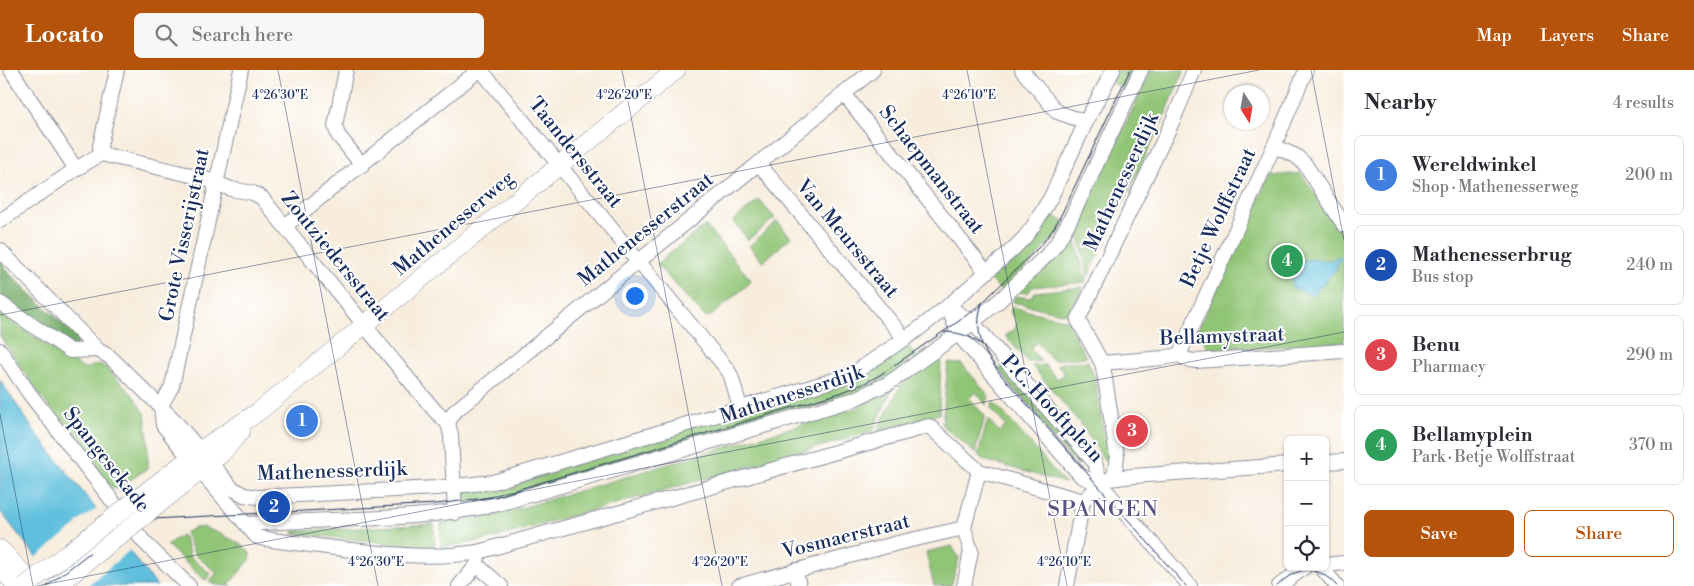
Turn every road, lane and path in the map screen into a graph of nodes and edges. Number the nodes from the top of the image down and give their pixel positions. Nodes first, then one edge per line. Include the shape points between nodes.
1 (117, 70) edge
2 (241, 70) edge
3 (346, 70) edge
4 (480, 70) edge
5 (676, 70) edge
6 (873, 70) edge
7 (1022, 70) edge
8 (1113, 70) edge
9 (1141, 70) edge
10 (1194, 70) edge
11 (1306, 70) edge
12 (18, 73) edge
13 (844, 94) junction
14 (1086, 122) junction
15 (1274, 146) junction
16 (101, 154) junction
17 (759, 164) junction
18 (362, 165) junction
19 (559, 165) junction
20 (76, 169) junction
21 (217, 183) junction
22 (0, 221) edge
23 (1344, 225) edge
24 (285, 226) junction
25 (0, 250) edge
26 (639, 262) junction
27 (986, 272) junction
28 (0, 303) edge
29 (948, 306) junction
30 (973, 323) junction
31 (365, 325) junction
32 (958, 334) junction
33 (904, 339) junction
34 (0, 350) edge
35 (98, 350) junction
36 (1344, 351) edge
37 (1179, 356) junction
38 (1102, 363) junction
39 (161, 406) junction
40 (740, 408) junction
41 (448, 423) junction
42 (199, 461) junction
43 (1344, 461) edge
44 (1329, 462) edge
45 (1284, 465) edge
46 (979, 471) junction
47 (1114, 478) junction
48 (1101, 485) junction
49 (453, 486) junction
50 (1083, 501) junction
51 (143, 506) junction
52 (455, 513) junction
53 (247, 524) junction
54 (964, 528) junction
55 (0, 549) edge
56 (478, 558) junction
57 (1344, 563) edge
58 (1329, 565) edge
59 (0, 566) edge
60 (795, 570) junction
61 (1300, 571) edge
62 (1324, 571) edge
63 (16, 586) edge
64 (25, 586) edge
65 (35, 586) edge
66 (57, 586) edge
67 (190, 586) edge
68 (459, 586) edge
69 (501, 586) edge
70 (739, 586) edge
71 (799, 586) edge
72 (964, 586) edge
73 (1067, 586) edge
74 (1190, 586) edge
75 (1279, 586) edge
76 (1337, 586) edge

1 - 16 street
2 - 21 street, Grote Visserijstraat
3 - 18 street via 335,126 338,135
4 - 18 street
4 - 19 street, Taandersstraat
5 - 19 street, Mathenesserweg
6 - 13 street, Mathenesserstraat
7 - 14 street via 1057,112
8 - 14 street, Mathenesserdijk
9 - 30 street, Mathenesserdijk via 1057,243 999,302
10 - 38 street, Mathenesserdijk via 1078,320
11 - 15 street, Betje Wolffstraat
12 - 20 street
13 - 17 street, Mathenesserstraat
13 - 27 street, Schaepmanstraat
14 - 27 street, Mathenesserdijk via 1034,226
15 - 23 street via 1305,164
15 - 37 street, Betje Wolffstraat
16 - 20 street
16 - 21 street, Zoutziedersstraat
17 - 26 street, Mathenesserstraat
17 - 33 street, Van Meursstraat
18 - 24 street
19 - 26 street, Taandersstraat
19 - 31 street, Mathenesserweg
20 - 22 street
21 - 24 street, Zoutziedersstraat via 262,198
21 - 39 street, Grote Visserijstraat via 172,386
24 - 31 street, Zoutziedersstraat
25 - 35 street, Mathenesserdijk
26 - 40 street, Taandersstraat via 727,369
26 - 41 street, Mathenesserstraat via 454,412
27 - 29 street, Mathenesserdijk
28 - 35 street via 70,350
29 - 30 street, P.C. Hooftplein
29 - 32 street, P.C. Hooftplein
29 - 33 street, Mathenesserdijk
30 - 32 street, Mathenesserdijk
30 - 48 street, P.C. Hooftplein via 1095,463
31 - 41 street, Zoutziedersstraat
31 - 42 street, Mathenesserweg
32 - 48 street, P.C. Hooftplein via 1081,476
32 - 52 street, Mathenesserdijk via 889,383 852,400 499,504
33 - 40 street, Mathenesserdijk via 851,375
34 - 67 street, Spangesekade via 29,393 144,542
35 - 39 street, Mathenesserdijk via 110,357
36 - 37 street, Bellamystraat via 1196,362
37 - 38 street, Bellamystraat
38 - 47 street, P.C. Hooftplein via 1117,456
39 - 42 street, Mathenesserdijk via 174,420
40 - 49 street, Mathenesserdijk via 504,479
41 - 49 street
42 - 49 street, Mathenesserdijk via 232,488 244,495 257,497
42 - 51 street, Mathenesserweg
42 - 53 street, Mathenesserdijk
43 - 44 street
45 - 47 street
46 - 50 street
46 - 54 street
46 - 56 street, Mathenesserdijk via 929,426
47 - 48 street
48 - 50 street
48 - 74 street
49 - 52 street
50 - 73 street
51 - 64 street, bridge
51 - 66 street, bridge
52 - 53 street, Mathenesserdijk
53 - 56 street, Mathenesserdijk via 260,538 414,556
54 - 60 street, Vosmaerstraat
54 - 72 street via 971,551
55 - 65 street
56 - 68 street
56 - 69 street
57 - 58 street
59 - 63 street
60 - 70 street, Vosmaerstraat
60 - 71 street
61 - 75 street
62 - 76 street

